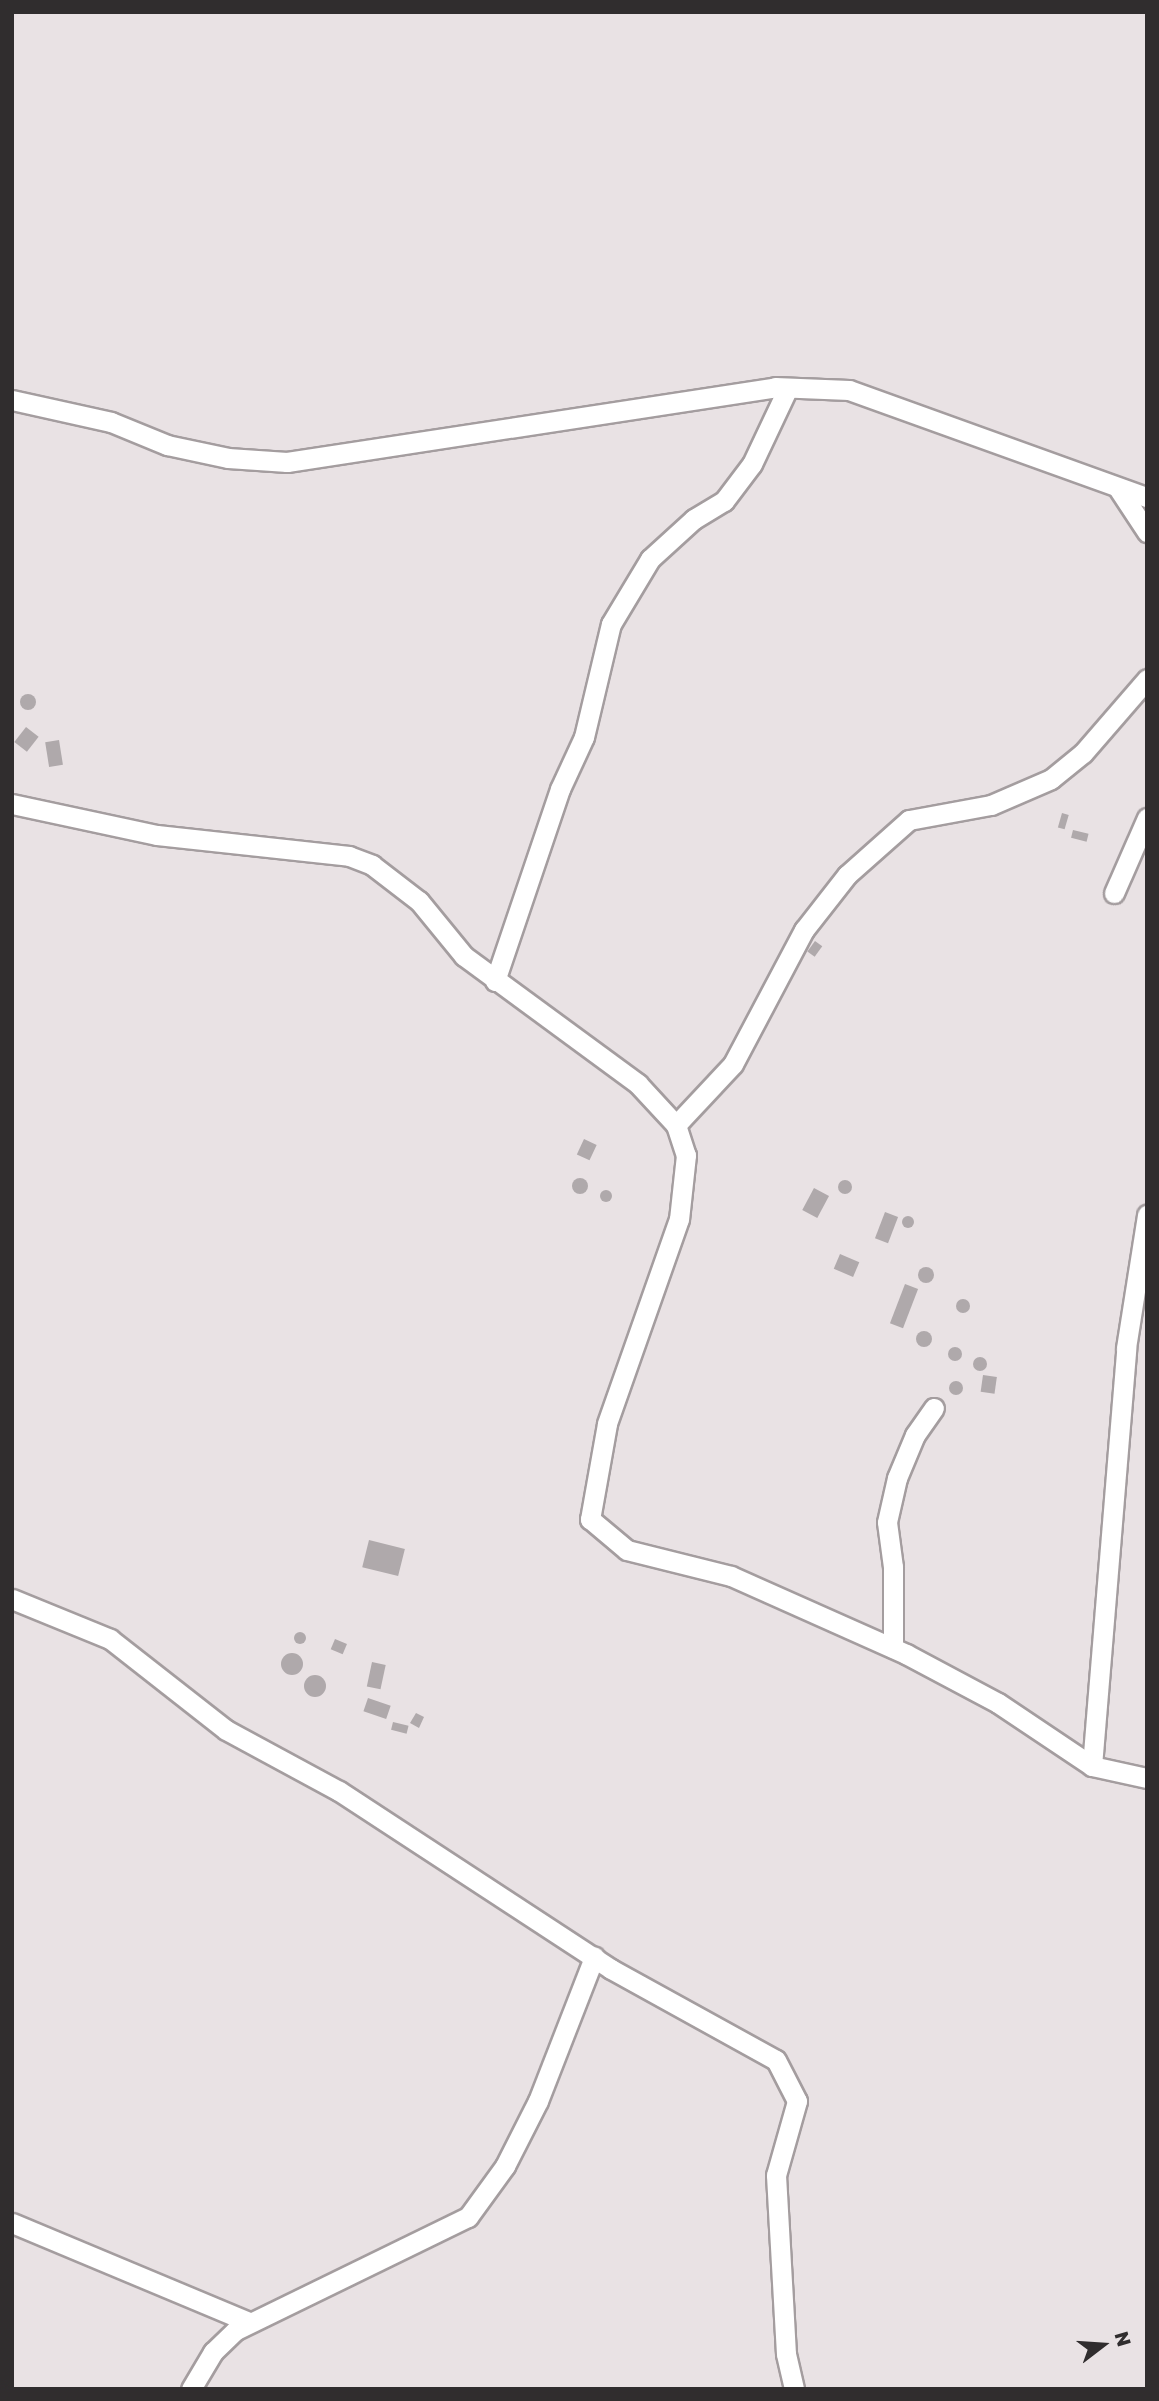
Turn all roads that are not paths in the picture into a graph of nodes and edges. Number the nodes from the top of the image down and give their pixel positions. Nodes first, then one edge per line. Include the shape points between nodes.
1 (788, 388) junction
2 (12, 400) edge
3 (1118, 488) junction
4 (1147, 496) edge
5 (1147, 531) edge
6 (1147, 679) edge
7 (12, 804) edge
8 (1147, 818) edge
9 (1114, 893) dead end
10 (495, 981) junction
11 (676, 1125) junction
12 (1147, 1216) edge
13 (934, 1408) dead end
14 (12, 1599) edge
15 (893, 1648) junction
16 (1092, 1766) junction
17 (1147, 1778) edge
18 (594, 1957) junction
19 (12, 2223) edge
20 (249, 2322) junction
21 (191, 2389) edge
22 (794, 2389) edge

1 - 2 street via 604,410 286,461 228,458 167,445 111,422
1 - 3 street via 849,390
1 - 10 street via 745,474 724,501 694,519 650,559 611,624 584,737 560,789
3 - 4 street
3 - 5 street
6 - 11 street via 1083,753 1051,779 991,805 909,820 847,875 804,930 733,1064
7 - 10 street via 157,835 349,856 372,865 419,901 464,956
8 - 9 street
10 - 11 street via 638,1084
11 - 15 street via 686,1155 679,1219 607,1424 590,1519 627,1550 731,1576
12 - 16 street via 1125,1361
13 - 15 street via 906,1456 887,1522 893,1567
14 - 18 street via 110,1639 226,1730 339,1791
15 - 16 street via 999,1703
16 - 17 street
18 - 20 street via 538,2101 505,2166 468,2217
18 - 22 street via 776,2060 792,2083 797,2101 776,2175 786,2354
19 - 20 street
20 - 21 street via 213,2352

